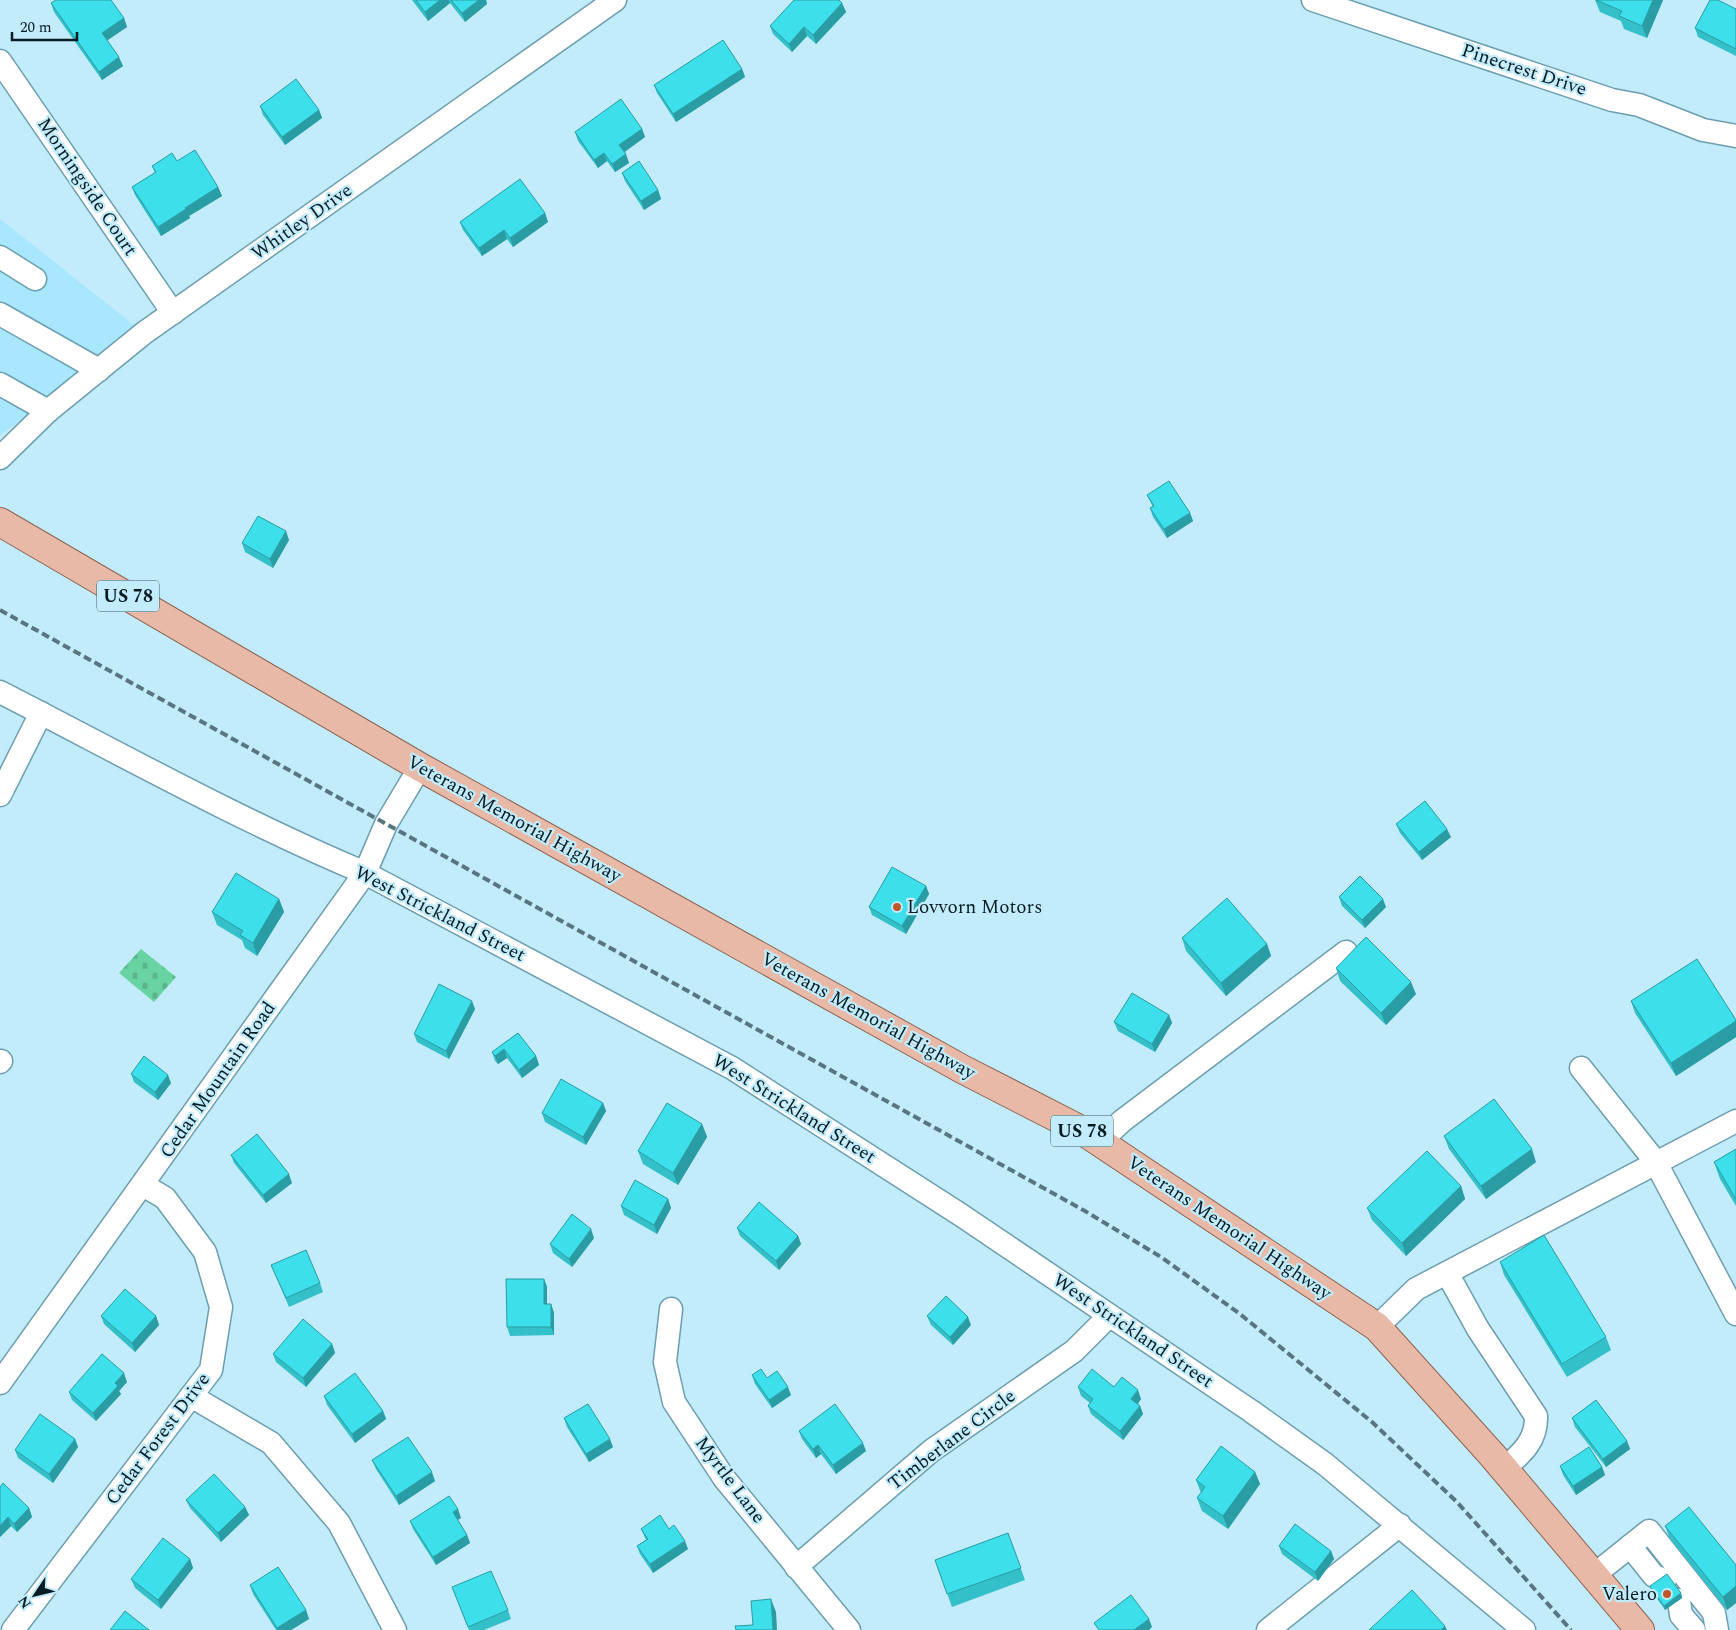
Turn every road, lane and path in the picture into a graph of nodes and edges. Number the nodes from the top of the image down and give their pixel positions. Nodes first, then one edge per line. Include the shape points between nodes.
1 (616, 0) edge
2 (1313, 0) edge
3 (0, 61) edge
4 (1736, 136) edge
5 (0, 256) edge
6 (35, 279) dead end
7 (0, 314) edge
8 (173, 314) junction
9 (100, 370) junction
10 (0, 384) edge
11 (48, 411) junction
12 (5, 443) edge
13 (0, 522) edge
14 (0, 692) edge
15 (41, 713) junction
16 (420, 767) junction
17 (0, 795) edge
18 (364, 873) junction
19 (1346, 952) dead end
20 (1581, 1068) dead end
21 (1736, 1121) edge
22 (1100, 1142) junction
23 (1655, 1161) junction
24 (143, 1185) junction
25 (1447, 1273) junction
26 (671, 1309) dead end
27 (1736, 1314) edge
28 (1109, 1316) junction
29 (1377, 1327) junction
30 (0, 1383) edge
31 (191, 1396) junction
32 (1504, 1469) junction
33 (1400, 1525) junction
34 (1630, 1546) junction
35 (796, 1566) junction
36 (1594, 1576) junction
37 (1658, 1581) edge
38 (13, 1630) edge
39 (395, 1630) edge
40 (849, 1630) edge
41 (1268, 1630) edge
42 (1524, 1630) edge
43 (1640, 1630) edge
44 (1717, 1630) edge

1 - 8 street, Whitley Drive
2 - 4 street, Pinecrest Drive via 1612,100 1639,105 1703,130
3 - 8 street, Morningside Court
5 - 6 street
7 - 9 street
8 - 9 street, Whitley Drive via 144,333
9 - 11 street, Whitley Drive
10 - 11 street
11 - 12 street, Whitley Drive
13 - 16 main road, Veterans Memorial Highway / US 78
14 - 15 street, West Strickland Street
15 - 17 street
15 - 18 street, West Strickland Street via 219,806
16 - 18 street, Cedar Mountain Road via 386,824
16 - 22 main road, Veterans Memorial Highway / US 78 via 953,1064
18 - 24 street, Cedar Mountain Road
18 - 28 street, West Strickland Street via 732,1068
19 - 22 street via 1122,1121
20 - 23 street
21 - 23 street
22 - 29 main road, Veterans Memorial Highway / US 78
23 - 25 street
23 - 27 street
24 - 30 street, Cedar Mountain Road
24 - 31 street, Cedar Forest Drive via 165,1198 205,1252 221,1307 211,1370
25 - 29 street via 1416,1289
25 - 32 street via 1478,1329 1536,1416 1536,1430 1526,1450
26 - 35 street, Myrtle Lane via 665,1362 674,1402 724,1478
28 - 33 street, West Strickland Street via 1266,1421
28 - 35 street, Timberlane Circle via 1074,1351 931,1452
29 - 32 main road, Veterans Memorial Highway / US 78
31 - 38 street, Cedar Forest Drive
31 - 39 street via 271,1443 339,1523
32 - 36 main road, Veterans Memorial Highway / US 78
33 - 41 street
33 - 42 street, West Strickland Street
34 - 36 street
34 - 37 street
34 - 44 street via 1649,1531 1714,1613
35 - 40 street, Myrtle Lane
36 - 43 main road, Veterans Memorial Highway / US 78

